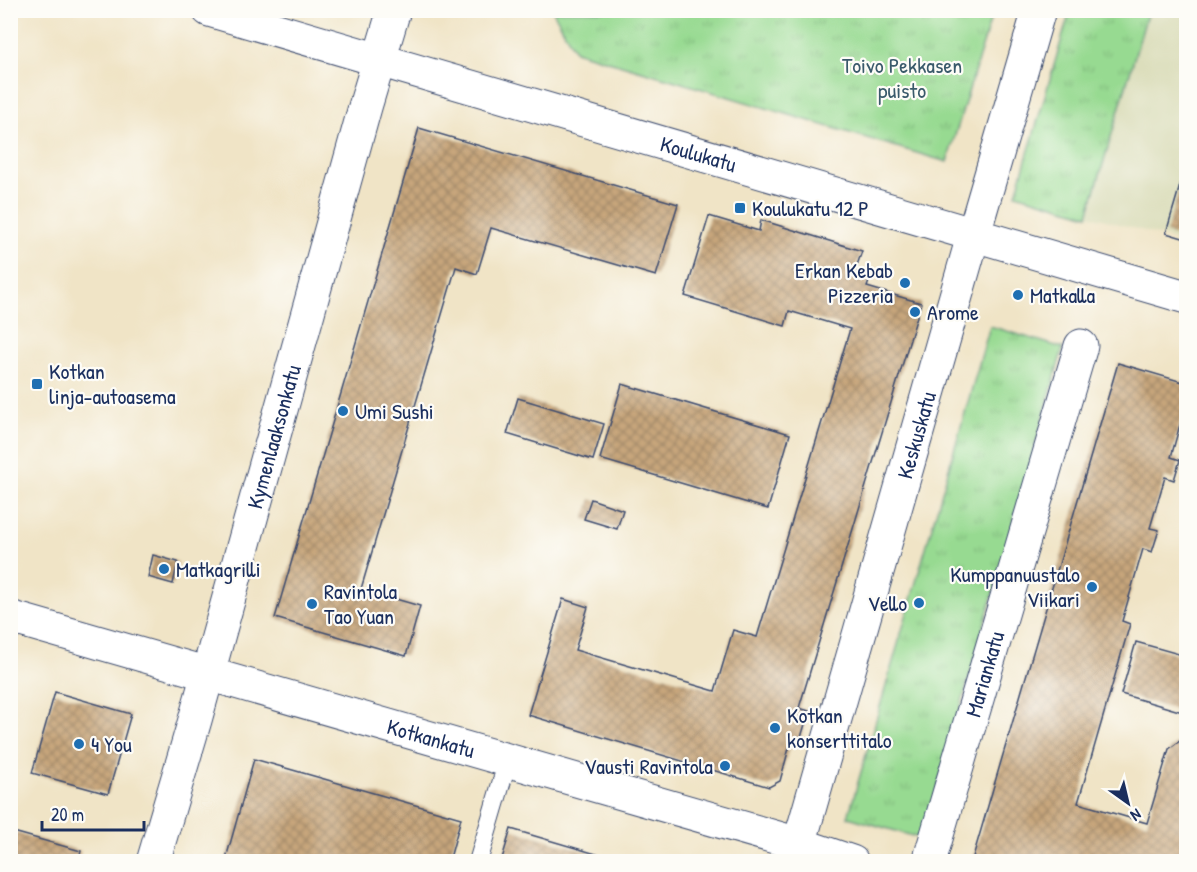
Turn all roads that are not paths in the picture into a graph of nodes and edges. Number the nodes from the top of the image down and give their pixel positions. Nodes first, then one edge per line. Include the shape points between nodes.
1 (209, 10) edge
2 (394, 10) edge
3 (1040, 10) edge
4 (378, 60) junction
5 (974, 233) junction
6 (1186, 297) edge
7 (1081, 346) dead end
8 (10, 617) edge
9 (207, 673) junction
10 (508, 760) junction
11 (797, 853) edge
12 (153, 861) edge
13 (478, 861) edge
14 (852, 861) edge
15 (929, 861) edge

1 - 4 street, Koulukatu
2 - 4 street, Kymenlaaksonkatu
3 - 5 street, Keskuskatu
4 - 5 street, Koulukatu
4 - 9 street, Kymenlaaksonkatu
5 - 6 street, Koulukatu
5 - 11 street, Keskuskatu
7 - 15 street, Mariankatu
8 - 9 street, Kotkankatu
9 - 10 street, Kotkankatu
9 - 12 street, Kymenlaaksonkatu
10 - 11 street, Kotkankatu
10 - 13 lane
11 - 14 street, Kotkankatu

